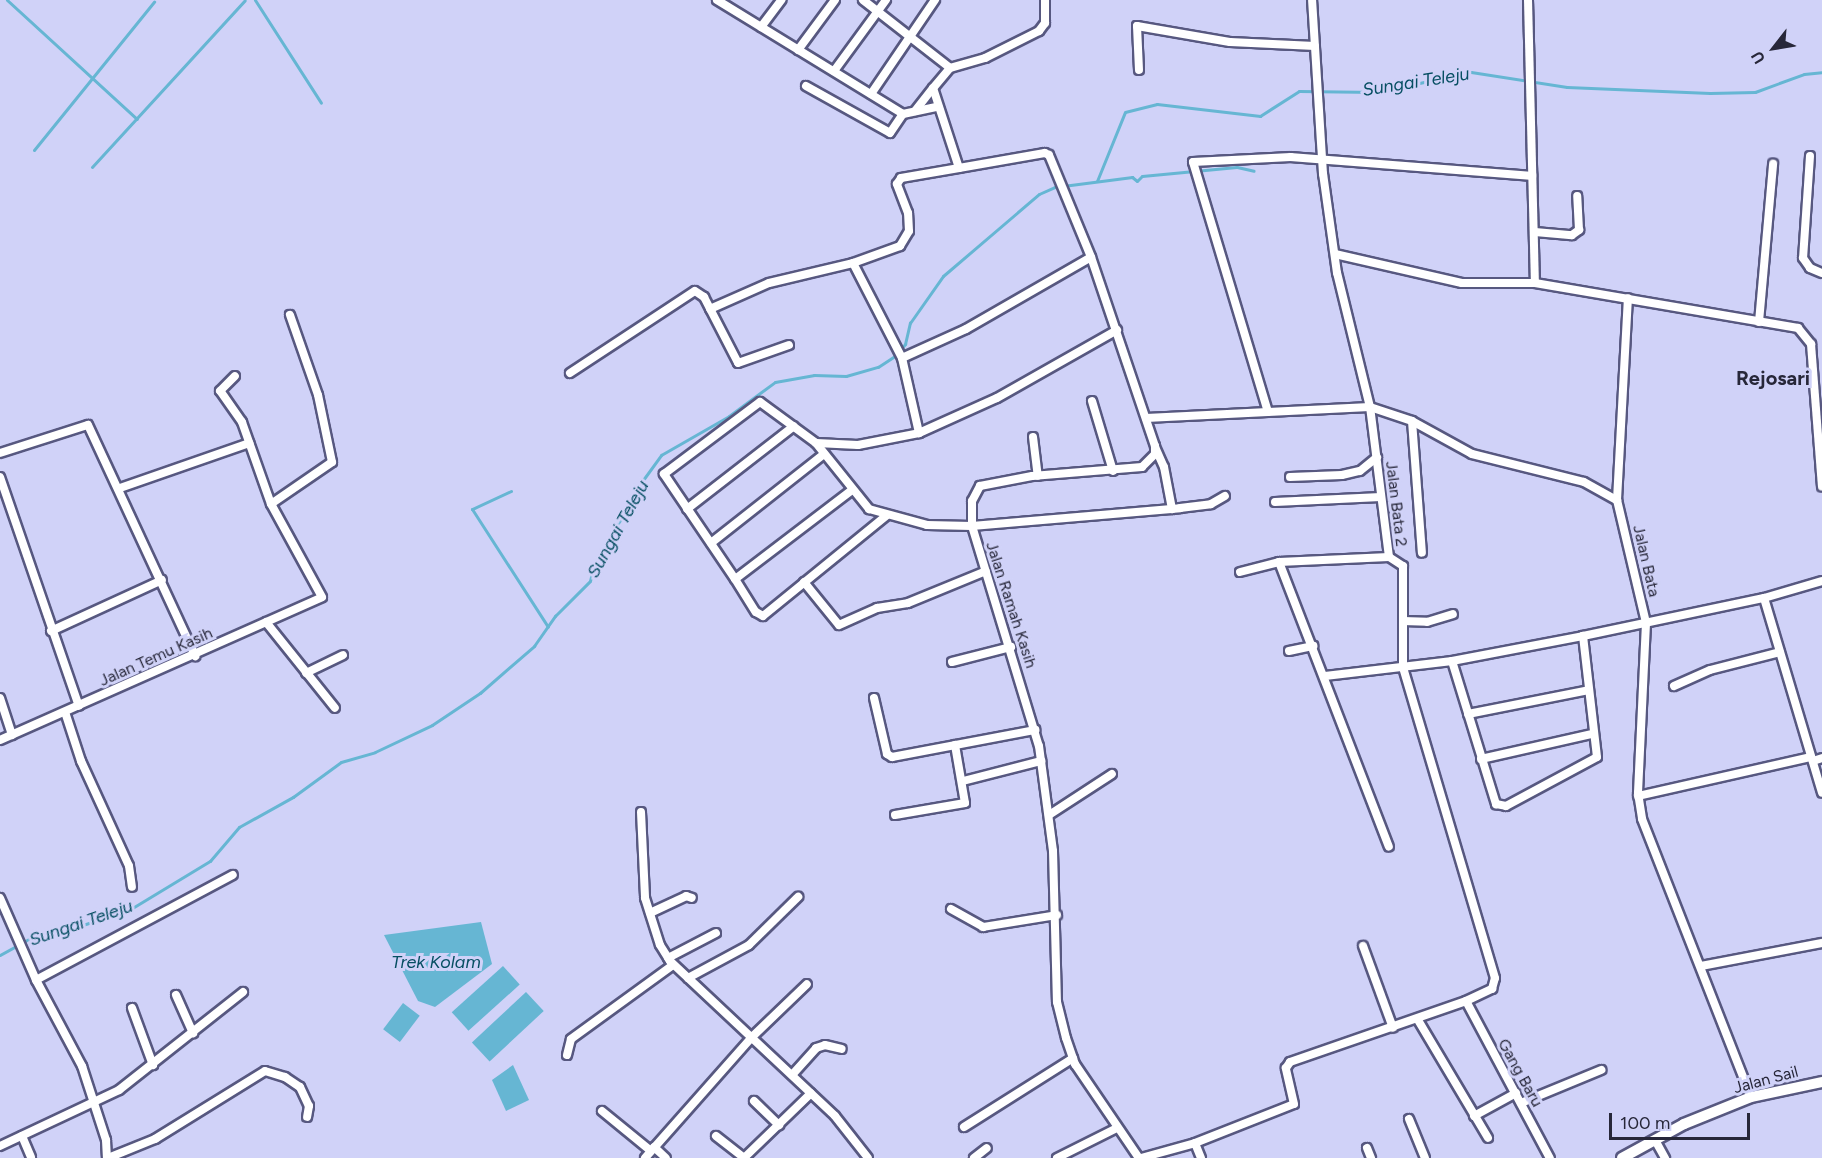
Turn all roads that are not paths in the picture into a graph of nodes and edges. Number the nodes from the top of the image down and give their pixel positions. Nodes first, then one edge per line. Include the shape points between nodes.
1 (717, 0) edge
2 (781, 0) edge
3 (835, 0) edge
4 (863, 0) edge
5 (886, 0) edge
6 (935, 0) edge
7 (1045, 0) edge
8 (1312, 0) edge
9 (1528, 0) edge
10 (727, 2) edge
11 (878, 11) junction
12 (761, 27) junction
13 (913, 37) junction
14 (1314, 46) junction
15 (798, 50) junction
16 (950, 68) junction
17 (1139, 70) dead end
18 (834, 71) junction
19 (806, 86) dead end
20 (933, 88) junction
21 (871, 94) junction
22 (937, 107) junction
23 (915, 111) junction
24 (903, 114) junction
25 (1809, 156) dead end
26 (1322, 160) junction
27 (1773, 164) dead end
28 (959, 168) junction
29 (1532, 176) junction
30 (1577, 196) dead end
31 (1535, 232) junction
32 (1335, 254) junction
33 (1091, 258) junction
34 (853, 263) junction
35 (1822, 273) edge
36 (1535, 283) junction
37 (1628, 298) junction
38 (710, 309) junction
39 (290, 315) dead end
40 (1759, 322) junction
41 (1117, 330) junction
42 (789, 345) dead end
43 (901, 356) junction
44 (570, 373) dead end
45 (235, 376) dead end
46 (1092, 401) dead end
47 (1370, 407) junction
48 (1268, 412) junction
49 (1146, 418) junction
50 (1412, 421) junction
51 (794, 426) junction
52 (919, 433) junction
53 (1034, 436) dead end
54 (249, 443) junction
55 (816, 443) junction
56 (1155, 446) junction
57 (0, 453) edge
58 (824, 454) junction
59 (1377, 457) junction
60 (1113, 471) junction
61 (1038, 476) junction
62 (0, 477) edge
63 (1290, 477) dead end
64 (1822, 486) edge
65 (120, 488) junction
66 (852, 490) junction
67 (1225, 496) dead end
68 (1382, 497) junction
69 (1617, 500) junction
70 (1275, 502) dead end
71 (271, 504) junction
72 (687, 508) junction
73 (1172, 508) junction
74 (886, 516) junction
75 (972, 526) junction
76 (711, 543) junction
77 (1422, 553) dead end
78 (1389, 557) junction
79 (1279, 562) junction
80 (986, 571) junction
81 (1240, 572) dead end
82 (735, 579) junction
83 (162, 580) junction
84 (1822, 581) edge
85 (804, 582) junction
86 (1764, 598) junction
87 (1453, 614) dead end
88 (1403, 621) junction
89 (266, 622) junction
90 (1646, 623) junction
91 (51, 631) junction
92 (1583, 636) junction
93 (1313, 646) junction
94 (1011, 647) junction
95 (1289, 651) dead end
96 (1780, 652) junction
97 (195, 656) junction
98 (343, 656) dead end
99 (1452, 661) junction
100 (952, 662) dead end
101 (1403, 667) junction
102 (306, 673) junction
103 (1325, 676) junction
104 (1674, 686) dead end
105 (1589, 690) junction
106 (0, 698) edge
107 (874, 698) dead end
108 (79, 706) junction
109 (335, 708) dead end
110 (65, 712) junction
111 (1468, 714) junction
112 (1035, 730) junction
113 (1592, 734) junction
114 (12, 735) junction
115 (0, 740) edge
116 (955, 745) junction
117 (1822, 758) edge
118 (1481, 759) junction
119 (1812, 759) junction
120 (1041, 761) junction
121 (1112, 774) dead end
122 (963, 781) junction
123 (1822, 793) edge
124 (1638, 796) junction
125 (641, 812) dead end
126 (895, 815) dead end
127 (1049, 815) junction
128 (1389, 848) dead end
129 (232, 875) dead end
130 (132, 888) dead end
131 (798, 897) dead end
132 (0, 898) edge
133 (692, 898) dead end
134 (951, 909) dead end
135 (650, 913) junction
136 (1057, 915) junction
137 (716, 933) dead end
138 (1822, 943) edge
139 (1363, 946) dead end
140 (671, 961) junction
141 (1701, 966) junction
142 (688, 978) junction
143 (36, 980) junction
144 (807, 984) dead end
145 (243, 992) dead end
146 (176, 995) dead end
147 (1466, 1001) junction
148 (132, 1008) dead end
149 (1419, 1020) junction
150 (1393, 1028) junction
151 (193, 1034) junction
152 (752, 1037) junction
153 (842, 1049) dead end
154 (567, 1055) dead end
155 (1073, 1058) junction
156 (153, 1065) junction
157 (1601, 1070) dead end
158 (792, 1075) junction
159 (1822, 1082) edge
160 (811, 1093) junction
161 (1516, 1093) junction
162 (1751, 1097) junction
163 (754, 1101) dead end
164 (95, 1102) junction
165 (1521, 1103) junction
166 (602, 1111) dead end
167 (1474, 1116) junction
168 (307, 1117) dead end
169 (1409, 1119) dead end
170 (779, 1125) junction
171 (964, 1127) dead end
172 (1117, 1128) junction
173 (22, 1136) junction
174 (717, 1136) dead end
175 (1488, 1138) dead end
176 (1655, 1140) junction
177 (2, 1142) edge
178 (1195, 1143) junction
179 (987, 1148) dead end
180 (1367, 1148) dead end
181 (652, 1149) junction
182 (31, 1157) edge
183 (107, 1158) edge
184 (645, 1158) edge
185 (666, 1158) edge
186 (868, 1158) edge
187 (974, 1158) edge
188 (1057, 1158) edge
189 (1140, 1158) edge
190 (1201, 1158) edge
191 (1371, 1158) edge
192 (1425, 1158) edge
193 (1550, 1158) edge
194 (1622, 1158) edge
195 (1665, 1158) edge

1 - 10 street
2 - 12 street
3 - 15 street
4 - 11 street
5 - 11 street
6 - 13 street
7 - 16 street via 1045,23 1039,32 985,58
8 - 14 street, Jalan Bata 2
9 - 29 street
10 - 12 street
11 - 13 street
11 - 18 street
12 - 15 street
13 - 16 street
13 - 21 street
14 - 17 street via 1230,42 1137,26
14 - 26 street, Jalan Bata 2
15 - 18 street
16 - 20 street
18 - 21 street
19 - 24 street via 890,133
20 - 22 street
20 - 23 street
21 - 24 street
22 - 23 street
22 - 28 street
23 - 24 street
25 - 35 street via 1803,258 1810,268
26 - 29 street
26 - 32 street, Jalan Bata 2
26 - 48 street via 1291,157 1195,161 1193,165
27 - 40 street
28 - 33 street via 1045,153 1058,173
28 - 34 street via 901,178 897,184 908,213 909,231 900,246
29 - 31 street
30 - 31 street via 1579,231 1572,235
31 - 36 street
32 - 36 street via 1462,283
32 - 47 street, Jalan Bata 2
33 - 41 street
33 - 43 street via 966,328
34 - 38 street via 769,283
34 - 43 street
36 - 37 street
37 - 40 street
37 - 69 street, Jalan Bata
38 - 42 street via 738,363
38 - 44 street via 701,292 695,291
39 - 71 street via 318,395 332,462
40 - 64 street via 1798,328 1811,344
41 - 49 street
41 - 52 street via 998,398
43 - 52 street
45 - 54 street via 220,391 242,422
46 - 60 street
47 - 48 street
47 - 50 street
47 - 59 street, Jalan Bata 2
48 - 49 street
49 - 56 street
50 - 69 street via 1472,454 1584,482
50 - 77 street
51 - 55 street
51 - 72 street
51 - 72 street via 768,406 756,403 664,474
52 - 55 street via 858,445
53 - 61 street
54 - 65 street
54 - 71 street
55 - 58 street
56 - 60 street, Jalan Ramah Kasih via 1155,454 1142,467
56 - 73 street
57 - 65 street via 88,425
58 - 66 street
58 - 76 street
59 - 63 street via 1360,471
59 - 68 street, Jalan Bata 2
60 - 61 street, Jalan Ramah Kasih
61 - 75 street, Jalan Ramah Kasih via 980,486 973,494
62 - 91 street
65 - 83 street
66 - 74 street via 869,509
66 - 82 street
67 - 73 street via 1211,504
68 - 70 street
68 - 78 street, Jalan Bata 2
69 - 90 street, Jalan Bata
71 - 89 street, Jalan Temu Kasih via 322,597
72 - 76 street
73 - 75 street
74 - 75 street via 927,525
74 - 85 street
75 - 80 street, Jalan Ramah Kasih
76 - 82 street
78 - 79 street
78 - 88 street, Jalan Bata 2 via 1403,566
79 - 81 street
79 - 93 street
80 - 85 street via 908,603 870,610 840,625
80 - 94 street, Jalan Ramah Kasih
82 - 85 street via 760,616
83 - 91 street
83 - 97 street
84 - 86 street
86 - 90 street
86 - 96 street
87 - 88 street via 1427,622
88 - 101 street, Jalan Bata 2
89 - 97 street, Jalan Temu Kasih
89 - 102 street
90 - 92 street
90 - 124 street, Jalan Bata
91 - 108 street
92 - 99 street
92 - 105 street
93 - 95 street
93 - 103 street
94 - 100 street
94 - 112 street, Jalan Ramah Kasih
96 - 104 street via 1710,670
96 - 119 street
97 - 108 street, Jalan Temu Kasih
98 - 102 street
99 - 101 street
99 - 111 street
101 - 103 street
101 - 147 street, Jalan Bata 2 via 1495,978 1492,989
102 - 109 street
103 - 128 street
105 - 111 street
105 - 113 street
106 - 114 street
107 - 116 street via 890,756
108 - 110 street, Jalan Temu Kasih
110 - 114 street, Jalan Temu Kasih
110 - 130 street via 81,761 129,866
111 - 118 street
112 - 116 street
112 - 120 street, Jalan Ramah Kasih
113 - 118 street
113 - 118 street via 1597,757 1593,762 1506,806 1496,804
114 - 115 street, Jalan Temu Kasih
116 - 122 street
117 - 119 street
119 - 123 street
119 - 124 street
120 - 122 street
120 - 127 street, Jalan Ramah Kasih
121 - 127 street
122 - 126 street via 963,805
124 - 141 street, Jalan Bata via 1642,819
125 - 135 street via 645,898
127 - 136 street, Jalan Ramah Kasih
129 - 143 street
131 - 142 street via 749,945
132 - 143 street
133 - 135 street via 686,896
134 - 136 street via 983,927
135 - 140 street
136 - 155 street, Jalan Ramah Kasih via 1057,1002
137 - 140 street
138 - 141 street
139 - 150 street
140 - 142 street
140 - 154 street via 570,1039
141 - 162 street, Jalan Bata
142 - 152 street
143 - 164 street via 82,1066
144 - 152 street
145 - 151 street
146 - 151 street
147 - 149 street, Jalan Bata 2
147 - 161 street, Gang Baru
148 - 156 street
149 - 150 street, Jalan Bata 2
149 - 167 street
150 - 178 street, Jalan Bata 2 via 1290,1062 1286,1068 1296,1098 1294,1104
151 - 156 street
152 - 158 street
152 - 181 street
153 - 158 street via 825,1045 816,1048
155 - 171 street
155 - 172 street, Jalan Ramah Kasih
156 - 164 street
157 - 165 street
158 - 160 street
159 - 162 street, Jalan Sail
160 - 170 street
160 - 186 street
161 - 165 street, Gang Baru
161 - 167 street
162 - 176 street, Jalan Sail
163 - 170 street
164 - 173 street
164 - 183 street
165 - 193 street, Gang Baru
166 - 181 street
167 - 175 street
168 - 183 street via 309,1106 300,1087 265,1071 155,1139
169 - 192 street
170 - 174 street via 744,1158
172 - 188 street
172 - 189 street, Jalan Ramah Kasih
173 - 177 street
173 - 182 street
176 - 194 street, Jalan Sail
176 - 195 street
178 - 189 street
178 - 190 street
179 - 187 street
180 - 191 street
181 - 184 street
181 - 185 street

